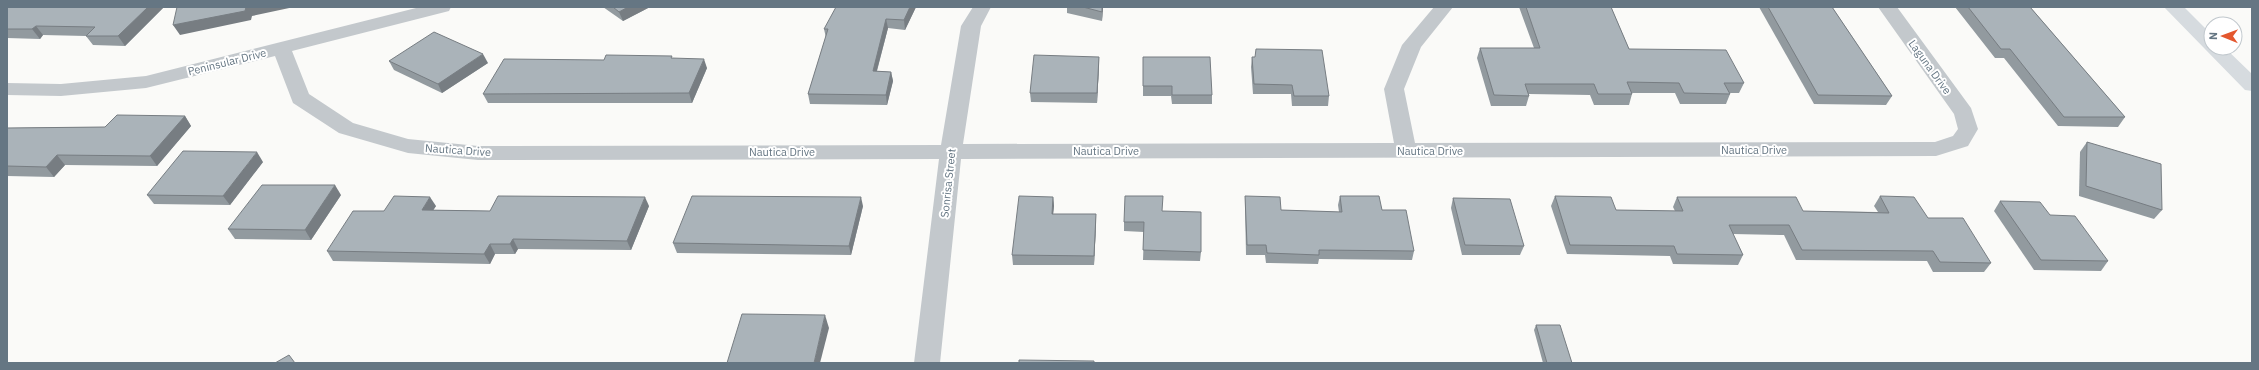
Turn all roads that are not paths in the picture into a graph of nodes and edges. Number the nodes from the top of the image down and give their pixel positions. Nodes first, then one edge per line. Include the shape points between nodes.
1 (442, 7) edge
2 (982, 7) edge
3 (1444, 7) edge
4 (1887, 7) edge
5 (2173, 7) edge
6 (2203, 37) edge
7 (282, 49) junction
8 (2222, 56) edge
9 (2252, 85) edge
10 (7, 89) edge
11 (1968, 129) joint
12 (951, 151) junction
13 (1406, 151) junction
14 (926, 363) edge

1 - 7 street, Peninsular Drive
2 - 12 street, Sonrisa Street via 971,26
3 - 13 street via 1412,45 1394,89
4 - 11 street, Laguna Drive via 1964,113
5 - 6 main road
7 - 10 street, Peninsular Drive via 146,82 61,90
7 - 12 street, Nautica Drive via 300,98 346,128 408,146 478,153
8 - 9 main road
11 - 13 street, Nautica Drive via 1960,141 1936,150
12 - 13 street, Nautica Drive
12 - 14 street, Sonrisa Street via 936,296

